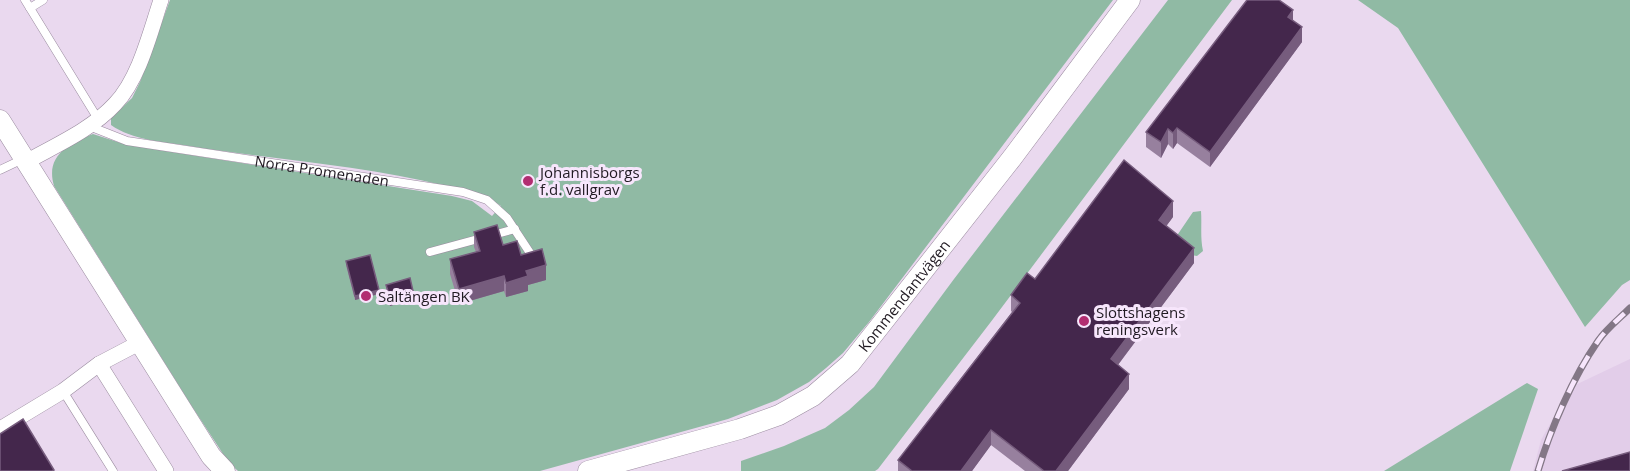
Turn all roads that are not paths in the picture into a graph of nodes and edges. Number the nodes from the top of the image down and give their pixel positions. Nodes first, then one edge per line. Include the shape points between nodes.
1 (25, 0) edge
2 (43, 0) edge
3 (161, 0) edge
4 (1130, 0) edge
5 (30, 8) junction
6 (0, 120) edge
7 (94, 122) junction
8 (25, 160) junction
9 (0, 170) edge
10 (515, 228) junction
11 (430, 252) dead end
12 (532, 256) edge
13 (139, 343) junction
14 (99, 364) junction
15 (63, 391) junction
16 (0, 429) edge
17 (113, 471) edge
18 (166, 471) edge
19 (225, 471) edge
20 (588, 471) edge

1 - 5 lane
2 - 5 lane
3 - 7 street via 134,75 123,94
4 - 20 street, Kommendantvägen via 1005,167 843,370 813,396 779,415
5 - 7 lane
6 - 8 street
7 - 8 street
7 - 10 lane, Norra Promenaden via 127,141 463,192 487,200
8 - 9 lane
8 - 13 street
10 - 11 lane
10 - 12 lane, Norra Promenaden
13 - 14 street
13 - 19 street via 211,456
14 - 15 street
14 - 18 street
15 - 16 street
15 - 17 lane

